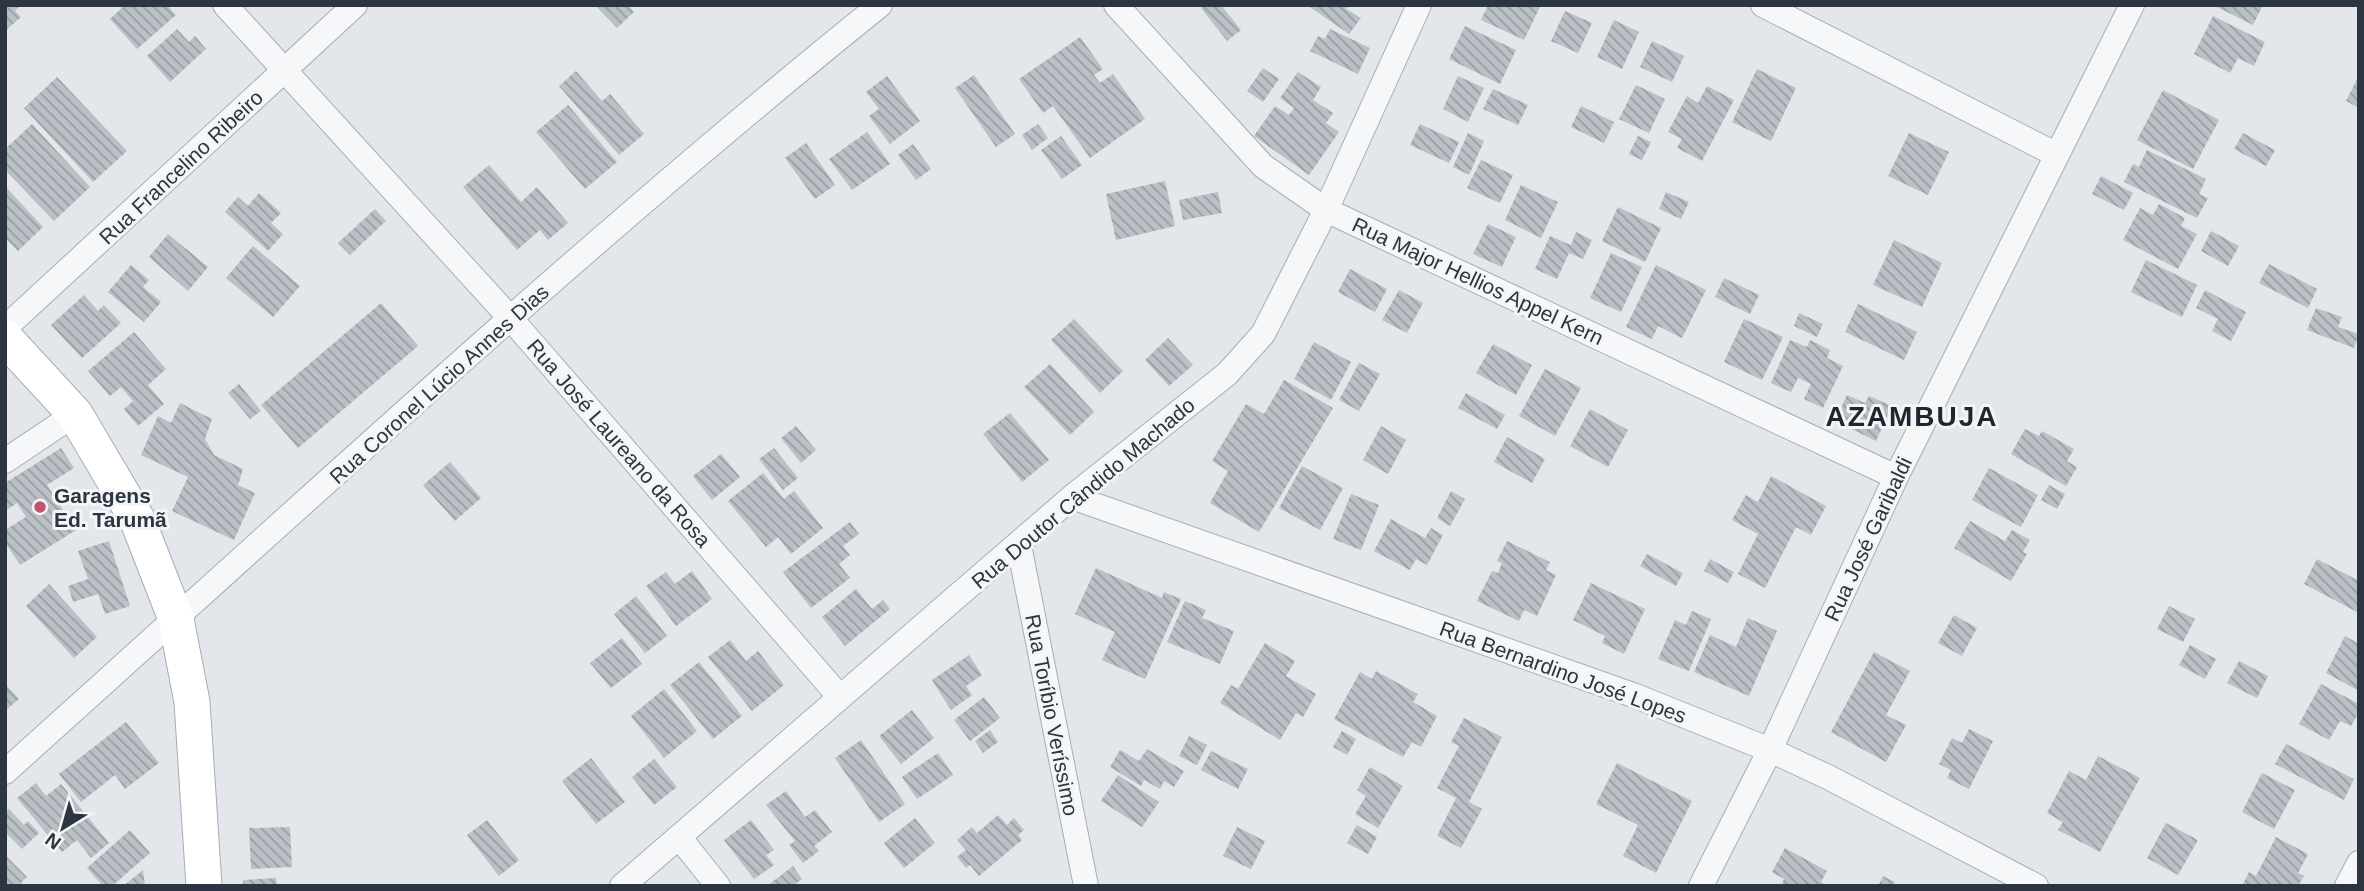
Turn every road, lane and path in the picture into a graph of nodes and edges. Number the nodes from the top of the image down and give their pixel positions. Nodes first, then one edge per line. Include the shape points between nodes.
1 (225, 5) edge
2 (355, 5) edge
3 (880, 5) edge
4 (1116, 5) edge
5 (1419, 5) edge
6 (1763, 5) edge
7 (2132, 5) edge
8 (286, 70) junction
9 (2057, 155) junction
10 (1326, 210) junction
11 (511, 319) junction
12 (5, 328) edge
13 (5, 338) edge
14 (75, 414) junction
15 (5, 461) edge
16 (1896, 477) junction
17 (1072, 497) junction
18 (1019, 545) junction
19 (176, 619) junction
20 (839, 696) junction
21 (1770, 750) junction
22 (5, 772) edge
23 (678, 837) junction
24 (2359, 863) edge
25 (204, 886) edge
26 (622, 886) edge
27 (718, 886) edge
28 (1086, 886) edge
29 (1700, 886) edge
30 (2036, 886) edge
31 (2347, 886) edge

1 - 8 street, Rua José Laureano da Rosa
2 - 8 street, Rua Francelino Ribeiro
3 - 11 street, Rua Coronel Lúcio Annes Dias via 749,111
4 - 10 street, Rua Major Hellios Appel Kern via 1262,166
5 - 10 street, Rua Doutor Cândido Machado
6 - 9 street
7 - 9 street, Rua José Garibaldi
8 - 11 street, Rua José Laureano da Rosa
8 - 12 street, Rua Francelino Ribeiro
9 - 16 street, Rua José Garibaldi
10 - 16 street, Rua Major Hellios Appel Kern
10 - 17 street, Rua Doutor Cândido Machado via 1263,334 1227,374
11 - 19 street, Rua Coronel Lúcio Annes Dias
11 - 20 street, Rua José Laureano da Rosa
13 - 14 street
14 - 15 street
14 - 19 street via 137,519
16 - 21 street, Rua José Garibaldi
17 - 18 street, Rua Doutor Cândido Machado
17 - 21 street, Rua Bernardino José Lopes via 1633,695
18 - 20 street, Rua Doutor Cândido Machado
18 - 28 street, Rua Toríbio Veríssimo
19 - 22 street, Rua Coronel Lúcio Annes Dias
19 - 25 street via 192,702
20 - 23 street, Rua Doutor Cândido Machado
21 - 29 street, Rua José Garibaldi
21 - 30 street, Rua Bernardino José Lopes
23 - 26 street, Rua Doutor Cândido Machado
23 - 27 street
24 - 31 street

